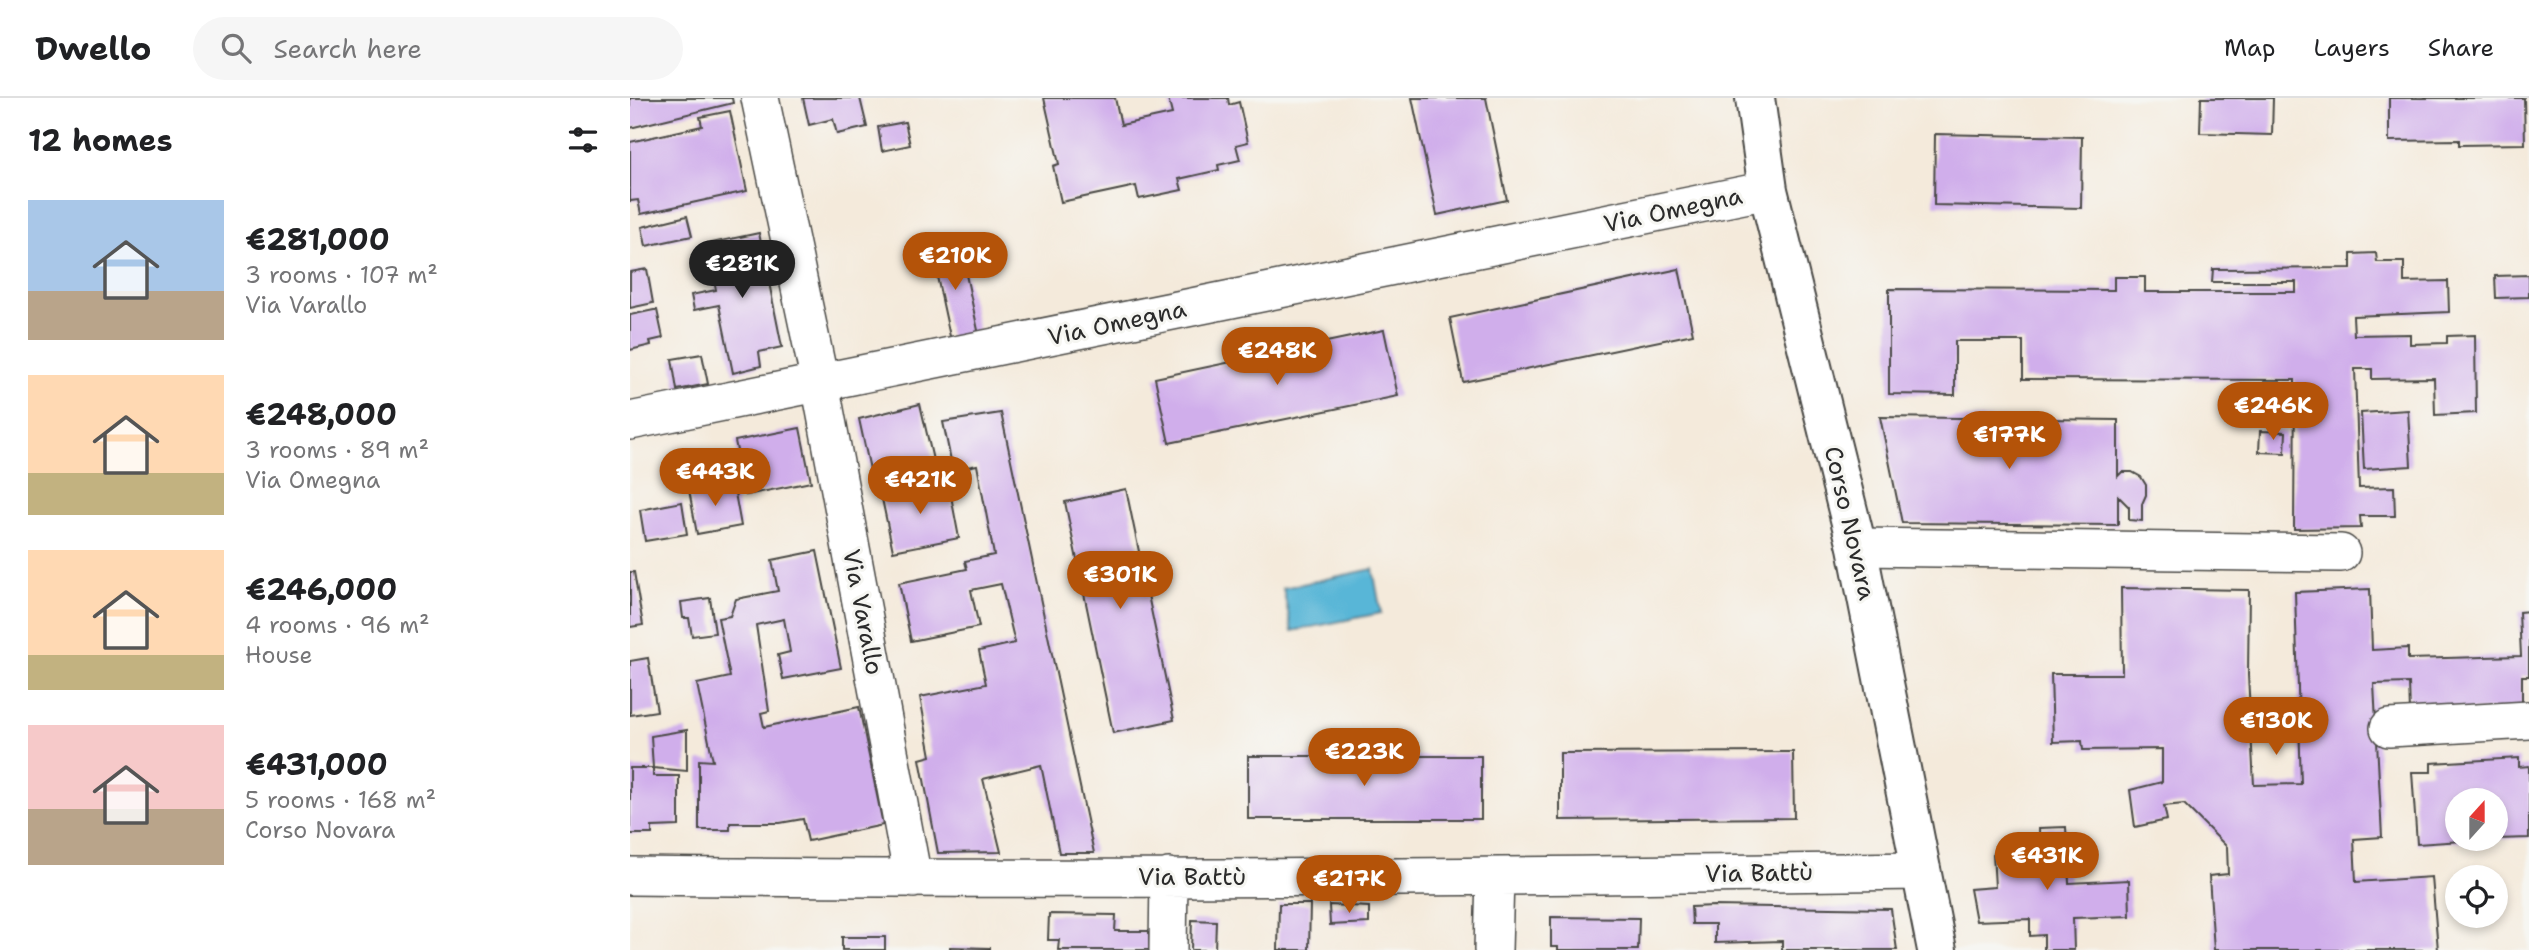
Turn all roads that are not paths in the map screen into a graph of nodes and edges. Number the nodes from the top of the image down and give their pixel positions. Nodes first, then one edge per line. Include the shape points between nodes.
1 (760, 98) edge
2 (1755, 98) edge
3 (1769, 190) junction
4 (820, 383) junction
5 (630, 421) edge
6 (1857, 547) junction
7 (2341, 553) dead end
8 (2529, 720) edge
9 (2389, 728) dead end
10 (1922, 871) junction
11 (630, 876) edge
12 (1169, 877) junction
13 (1495, 877) junction
14 (913, 879) junction
15 (1168, 950) edge
16 (1493, 950) edge
17 (1937, 950) edge

1 - 4 street, Via Varallo
2 - 3 main road, Corso Novara
3 - 4 street, Via Omegna
3 - 6 main road, Corso Novara
4 - 5 street, Via Omegna
4 - 14 street, Via Varallo
6 - 7 street
6 - 10 main road, Corso Novara
8 - 9 street
10 - 13 street, Via Battù
10 - 17 main road, Corso Novara
11 - 14 street, Via Battù
12 - 13 street, Via Battù
12 - 14 street, Via Battù
12 - 15 street
13 - 16 street

